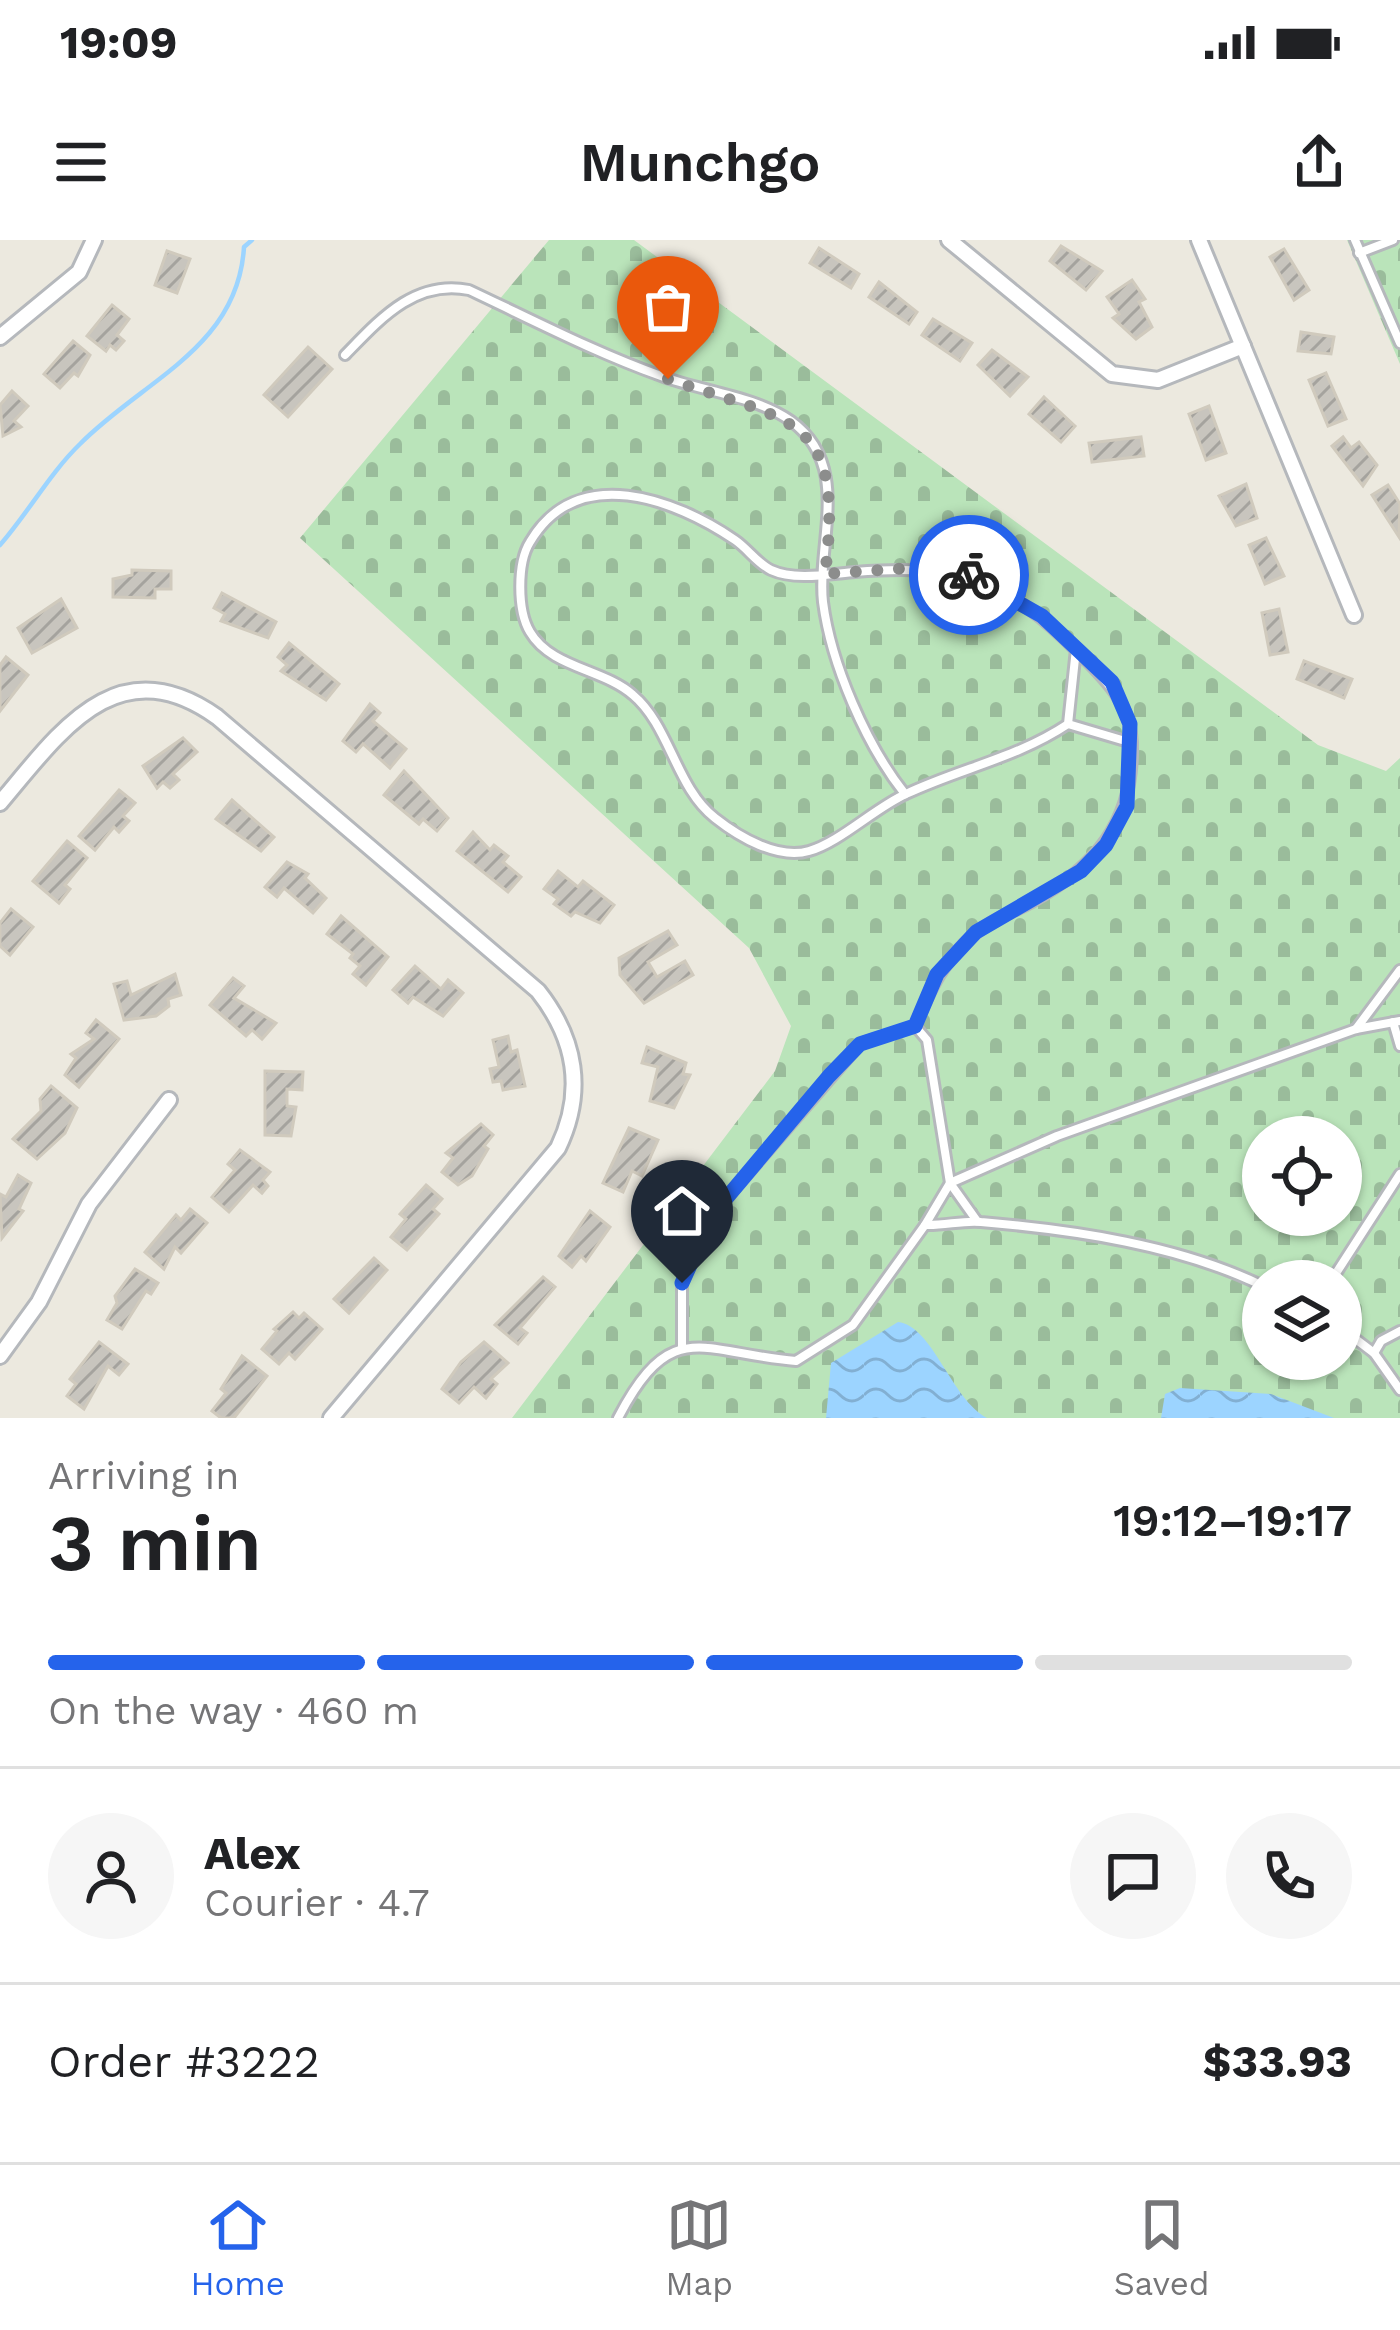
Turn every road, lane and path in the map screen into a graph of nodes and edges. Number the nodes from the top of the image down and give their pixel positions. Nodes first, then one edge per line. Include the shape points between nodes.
1 (94, 240) edge
2 (949, 240) edge
3 (1199, 240) edge
4 (1355, 240) edge
5 (1393, 240) edge
6 (1359, 253) junction
7 (1397, 331) edge
8 (0, 337) edge
9 (1400, 344) edge
10 (1243, 346) junction
11 (345, 355) dead end
12 (825, 574) junction
13 (1354, 615) dead end
14 (1076, 649) junction
15 (1068, 724) junction
16 (1132, 743) junction
17 (905, 794) junction
18 (0, 802) edge
19 (1400, 970) edge
20 (1396, 1021) edge
21 (915, 1026) junction
22 (1355, 1029) junction
23 (1400, 1046) edge
24 (169, 1100) dead end
25 (1400, 1174) edge
26 (950, 1183) junction
27 (976, 1221) junction
28 (925, 1225) junction
29 (1345, 1260) edge
30 (1242, 1276) edge
31 (1400, 1331) edge
32 (1362, 1343) edge
33 (682, 1348) junction
34 (1374, 1352) junction
35 (0, 1356) edge
36 (1400, 1390) edge
37 (332, 1418) edge
38 (618, 1418) edge

1 - 8 street via 79,272
2 - 10 street via 1112,374 1159,380
3 - 10 street
4 - 6 lane
5 - 6 lane
6 - 7 lane
7 - 9 lane
10 - 13 street
11 - 12 lane via 403,301 448,286 620,361 781,415 803,431 821,467 831,532
12 - 14 lane via 911,568 977,577 1042,616
12 - 17 lane via 835,652 887,772
12 - 17 lane via 771,570 712,526 612,491 581,496 551,517 528,544 520,589 530,633 561,659 636,697 703,809 737,835 808,852
14 - 15 lane
14 - 16 lane via 1112,682
15 - 16 lane
15 - 17 lane via 1028,750
16 - 21 lane via 1127,806 1106,845 1081,871 976,932 937,974
18 - 37 street via 92,705 147,691 184,698 235,732 555,1013 574,1066 558,1148
19 - 22 lane
20 - 22 lane
20 - 23 lane
21 - 26 lane via 927,1040
21 - 33 lane via 860,1044 713,1214 682,1283
22 - 26 lane
24 - 35 street via 89,1204 39,1302
25 - 29 lane
26 - 27 lane
26 - 28 lane
27 - 28 lane
27 - 30 lane via 1163,1251
28 - 33 lane via 853,1325 796,1361
31 - 34 lane
32 - 34 lane
33 - 38 lane via 640,1376
34 - 36 lane

